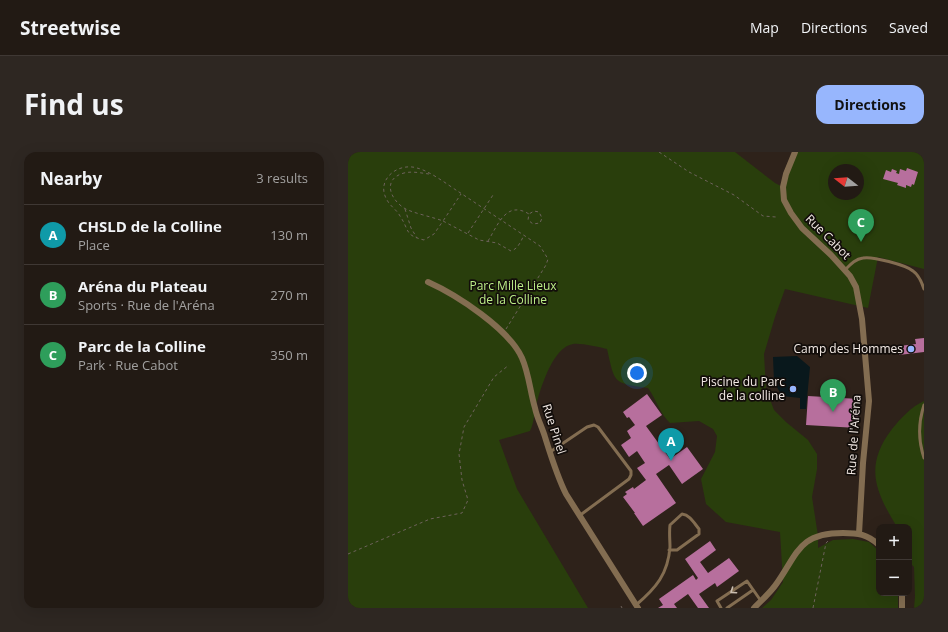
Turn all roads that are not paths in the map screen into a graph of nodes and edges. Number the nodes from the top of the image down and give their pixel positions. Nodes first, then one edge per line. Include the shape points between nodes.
1 (795, 152) edge
2 (845, 270) junction
3 (428, 282) dead end
4 (924, 289) edge
5 (924, 405) edge
6 (550, 452) junction
7 (924, 458) edge
8 (579, 516) junction
9 (859, 534) junction
10 (876, 543) edge
11 (669, 550) junction
12 (753, 590) junction
13 (902, 596) edge
14 (761, 601) junction
15 (637, 606) edge
16 (721, 608) edge
17 (727, 608) edge
18 (754, 608) edge
19 (902, 608) edge

1 - 2 street, Rue Cabot via 783,187 784,200 802,228
2 - 4 lane, Rue Cabot via 864,257 893,262 913,270
2 - 9 street, Rue de l'Aréna via 856,287 862,319 869,401 862,463
3 - 6 street, Rue Pinel via 458,297 504,333 514,345 521,358
5 - 7 lane via 919,432
6 - 8 street, Rue Pinel via 567,497
6 - 8 lane via 594,425 631,471 629,479
8 - 15 street, Rue Pinel
9 - 10 street via 868,536
9 - 14 street via 835,533 809,540 798,549 777,583
11 - 11 lane via 670,525 682,514 689,516 699,529 699,534 677,550
11 - 15 lane via 665,570 658,584
12 - 14 lane
12 -> 16 lane via 747,581 717,602
12 - 17 lane
13 - 19 street
14 - 18 street

